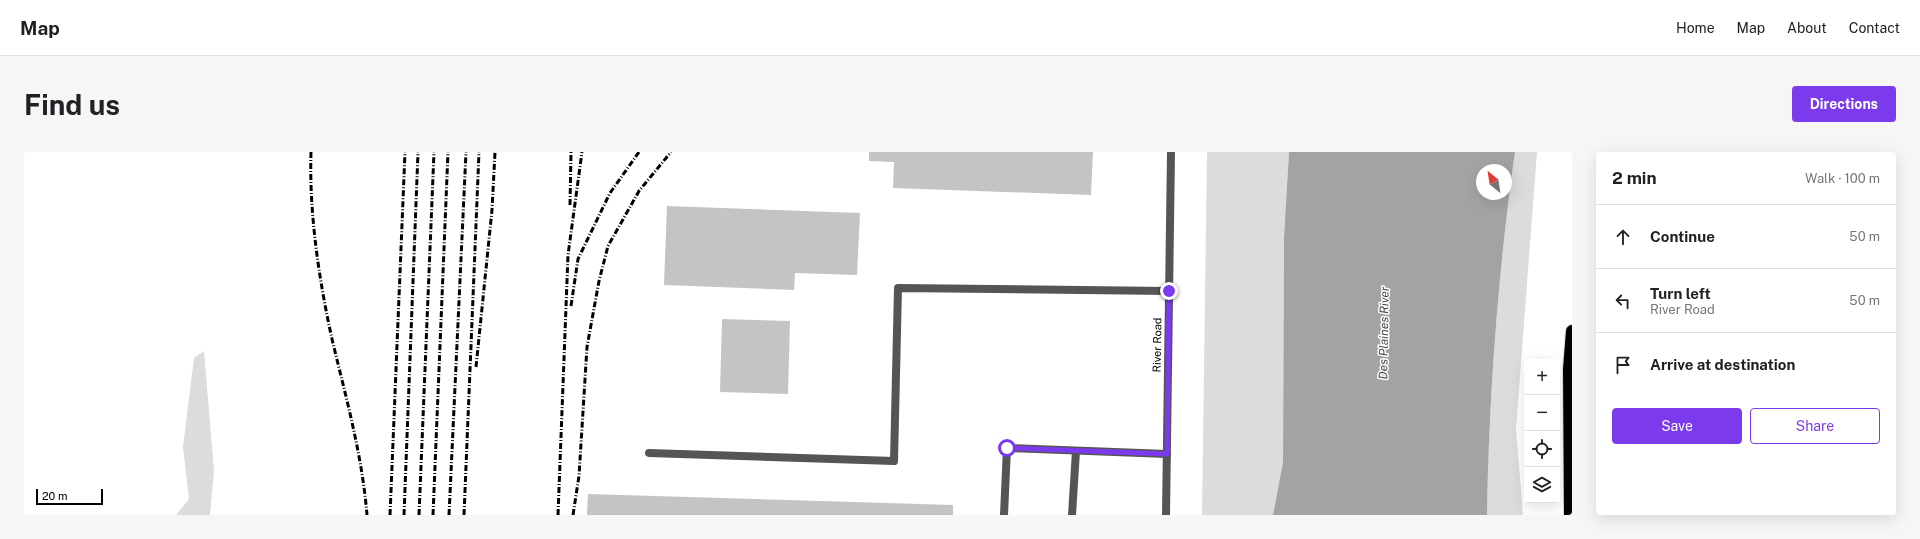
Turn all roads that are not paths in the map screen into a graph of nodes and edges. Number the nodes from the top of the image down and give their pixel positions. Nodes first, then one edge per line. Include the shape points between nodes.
1 (1171, 152) edge
2 (1169, 291) junction
3 (1572, 331) edge
4 (1076, 450) junction
5 (650, 453) dead end
6 (1167, 454) junction
7 (1004, 515) edge
8 (1072, 515) edge
9 (1166, 515) edge
10 (1570, 515) edge

1 - 2 street, River Road
2 - 5 street via 898,288 894,461
2 - 6 street, River Road
3 - 10 highway
4 - 6 street
4 - 7 street via 1007,448
4 - 8 street
6 - 9 street, River Road

